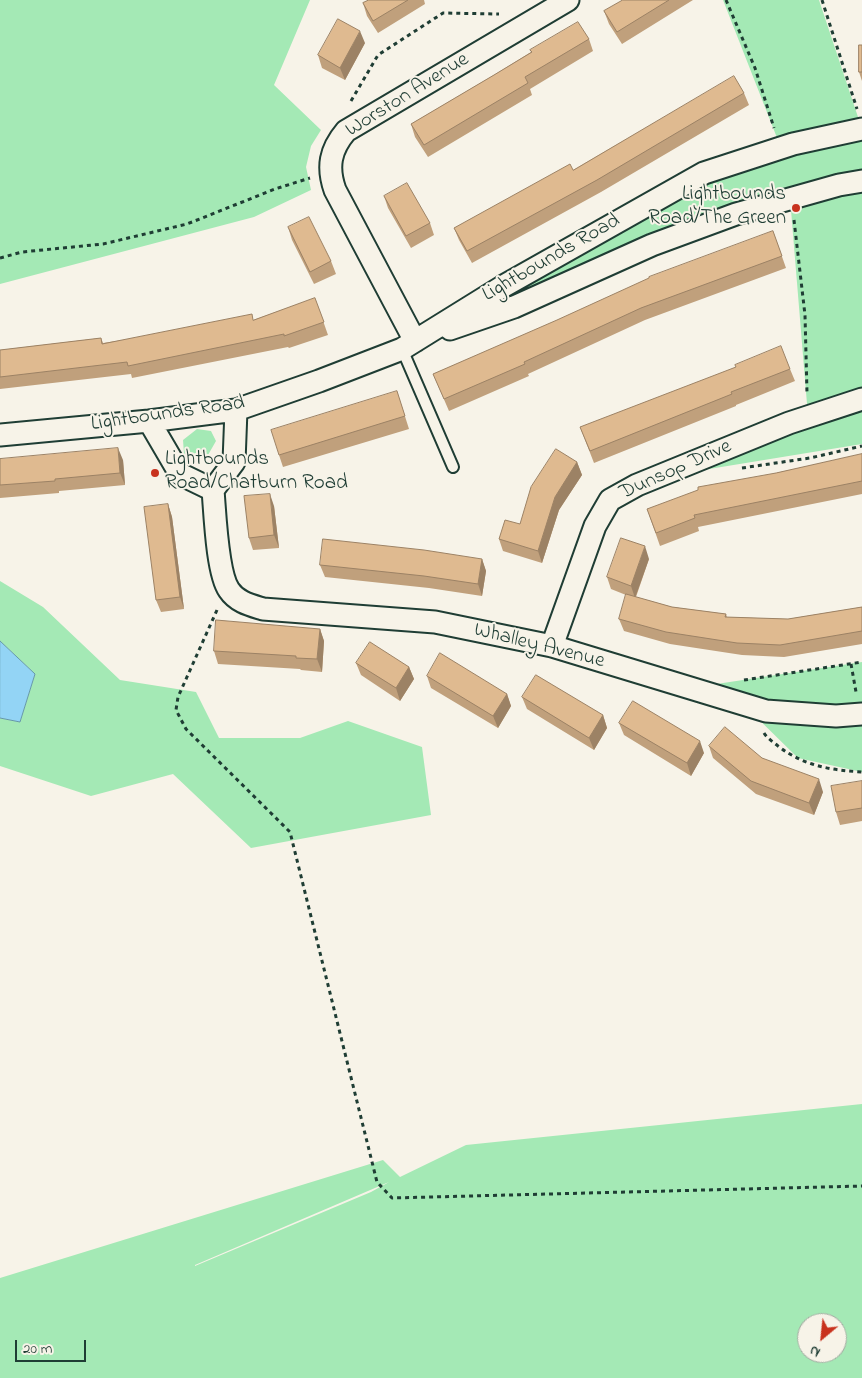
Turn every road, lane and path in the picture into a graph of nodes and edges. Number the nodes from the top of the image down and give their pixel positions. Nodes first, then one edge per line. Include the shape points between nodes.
1 (568, 0) edge
2 (726, 0) edge
3 (822, 0) edge
4 (503, 18) dead end
5 (351, 108) dead end
6 (860, 120) edge
7 (781, 148) junction
8 (330, 172) junction
9 (862, 181) edge
10 (790, 198) junction
11 (0, 258) edge
12 (408, 345) junction
13 (862, 399) edge
14 (236, 410) junction
15 (808, 416) junction
16 (149, 421) junction
17 (0, 435) edge
18 (862, 446) edge
19 (453, 467) dead end
20 (733, 470) dead end
21 (213, 490) junction
22 (226, 585) junction
23 (552, 646) junction
24 (862, 662) edge
25 (737, 681) dead end
26 (744, 705) junction
27 (862, 714) edge
28 (862, 772) edge
29 (862, 1186) edge

1 - 8 street, Worston Avenue via 346,131 332,151
2 - 7 path via 755,68
3 - 6 path
4 - 5 path via 500,14 443,13 378,55 351,101
6 - 7 street, Lightbounds Road
7 - 12 street, Lightbounds Road via 704,173 502,287
8 - 11 path via 275,189 187,224 104,244 22,252
8 - 12 street, Worston Avenue via 335,190
9 - 10 street, Lightbounds Road
10 - 12 street, Lightbounds Road via 652,245 514,307
10 - 15 path via 805,315
12 - 14 street, Lightbounds Road via 320,381
12 - 19 lane
13 - 15 street, Dunsop Drive
14 - 16 street, Lightbounds Road
14 - 21 street via 234,462
15 - 23 street, Dunsop Drive via 637,485 610,500 595,526
16 - 17 street, Lightbounds Road
16 - 21 street via 180,474
18 - 20 path
21 - 22 street
22 - 23 street, Whalley Avenue via 242,602 263,609 435,622
22 - 29 path via 178,697 176,710 186,730 290,832 376,1182 392,1198
23 - 26 street, Whalley Avenue
24 - 25 path
26 - 27 street, Whalley Avenue via 766,711 836,716
26 - 28 path via 765,735 786,752 812,765

